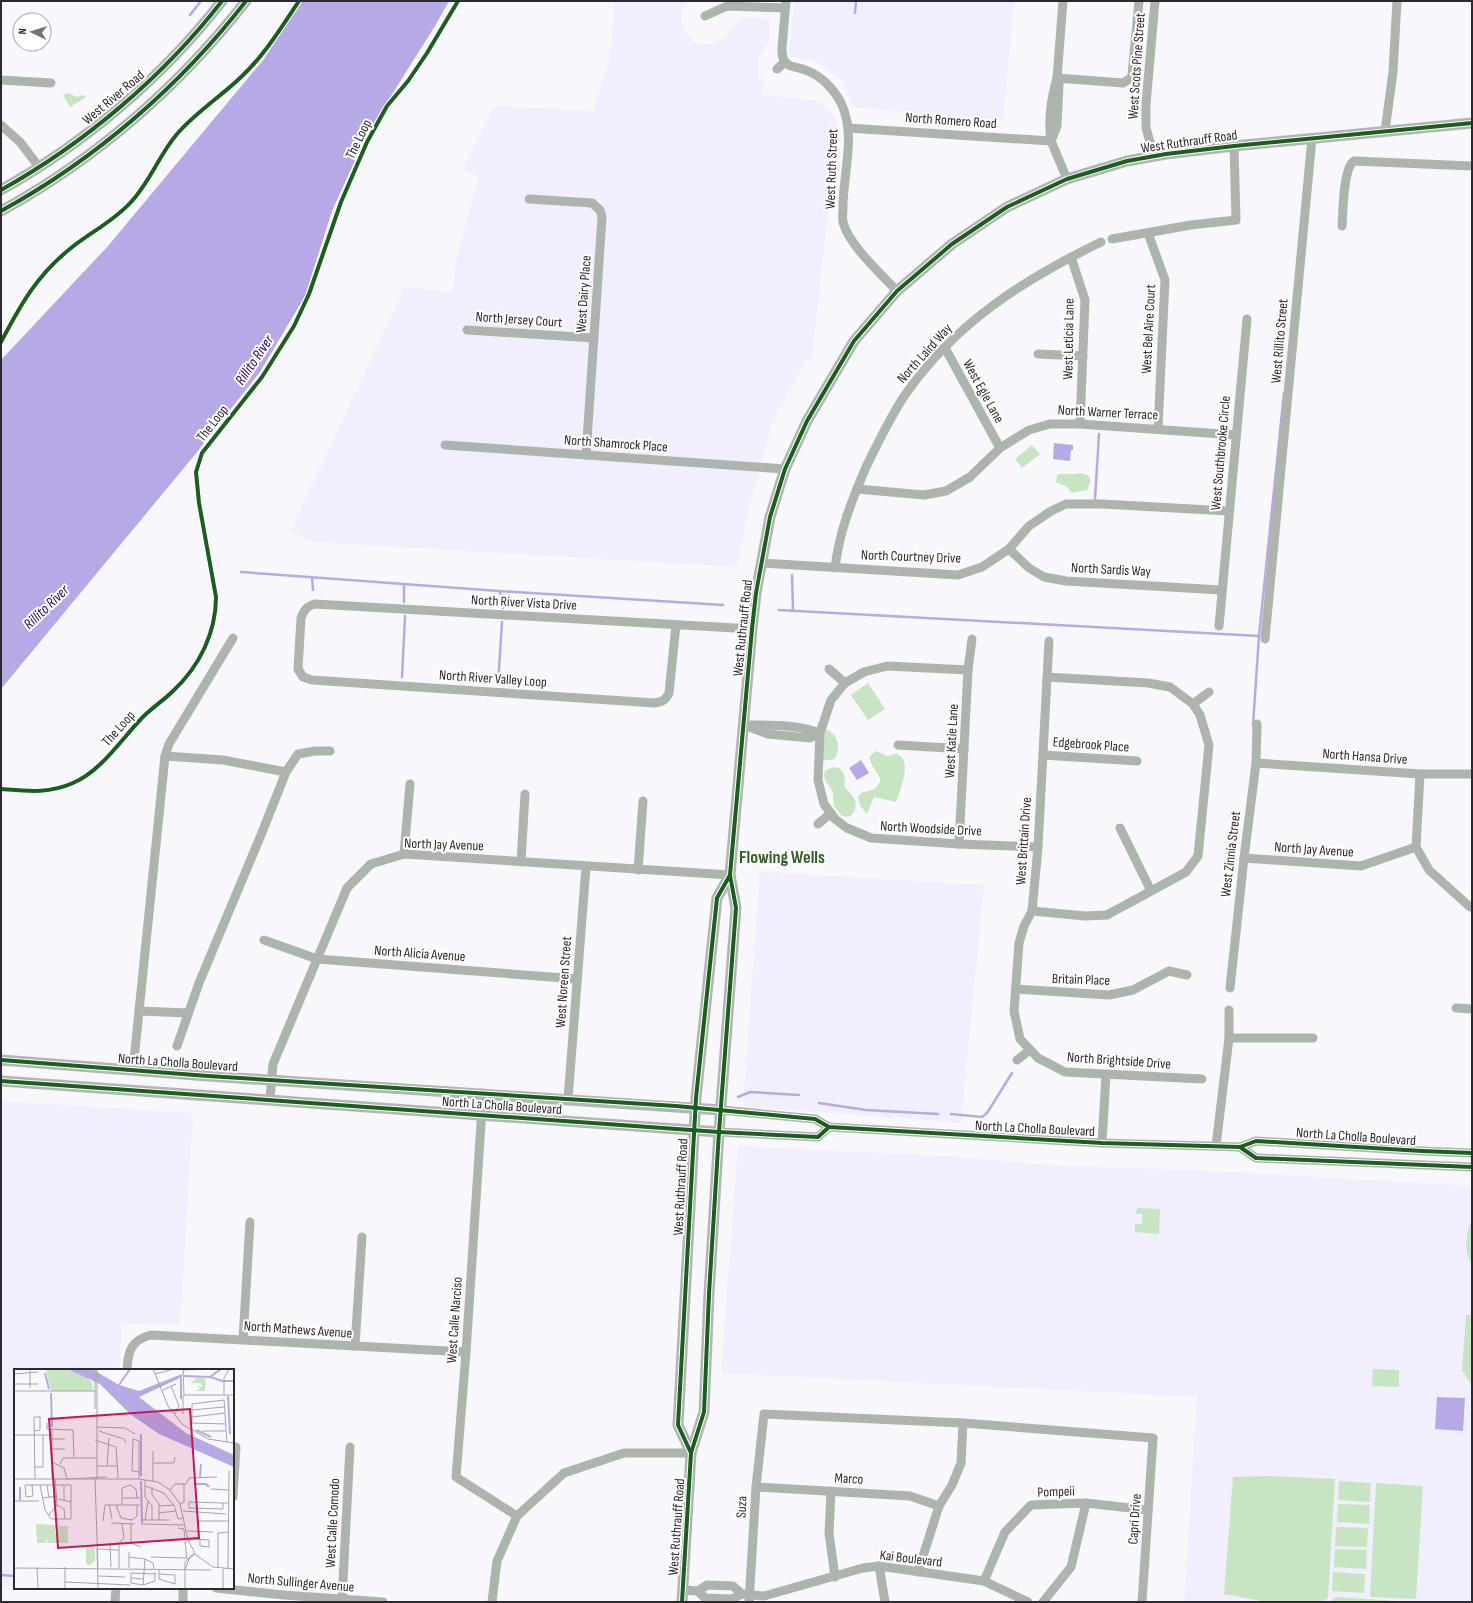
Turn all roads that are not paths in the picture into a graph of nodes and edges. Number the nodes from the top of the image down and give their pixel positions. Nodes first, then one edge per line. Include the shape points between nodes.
1 (222, 1) edge
2 (246, 1) edge
3 (1063, 1) edge
4 (1138, 1) edge
5 (1155, 1) edge
6 (1397, 1) edge
7 (786, 4) edge
8 (705, 16) dead end
9 (785, 62) junction
10 (777, 69) dead end
11 (1057, 78) junction
12 (1, 80) edge
13 (51, 83) dead end
14 (1472, 123) edge
15 (1, 125) edge
16 (848, 128) junction
17 (1385, 131) junction
18 (1312, 138) junction
19 (1051, 142) junction
20 (1234, 146) junction
21 (1154, 156) junction
22 (1472, 166) edge
23 (39, 167) junction
24 (1067, 179) junction
25 (1, 190) edge
26 (529, 199) dead end
27 (1, 211) edge
28 (1342, 226) dead end
29 (1148, 233) junction
30 (1112, 239) dead end
31 (1101, 242) dead end
32 (1071, 257) junction
33 (897, 291) junction
34 (1247, 319) dead end
35 (467, 330) dead end
36 (594, 338) junction
37 (944, 348) junction
38 (1038, 354) dead end
39 (1083, 356) junction
40 (1080, 424) junction
41 (1158, 429) junction
42 (1236, 435) junction
43 (445, 445) dead end
44 (1000, 448) junction
45 (586, 455) junction
46 (785, 469) junction
47 (857, 488) junction
48 (1228, 511) junction
49 (1009, 549) junction
50 (761, 563) junction
51 (835, 568) junction
52 (1221, 590) junction
53 (301, 618) joint
54 (676, 625) junction
55 (1219, 626) dead end
56 (752, 629) junction
57 (233, 638) dead end
58 (972, 639) dead end
59 (1265, 639) dead end
60 (1049, 641) dead end
61 (829, 669) dead end
62 (968, 670) junction
63 (1047, 677) junction
64 (845, 683) junction
65 (1209, 692) dead end
66 (1193, 704) junction
67 (1257, 724) dead end
68 (743, 725) junction
69 (820, 734) junction
70 (898, 745) dead end
71 (964, 749) junction
72 (330, 751) dead end
73 (1043, 755) junction
74 (165, 756) junction
75 (1137, 761) dead end
76 (1256, 763) junction
77 (286, 772) junction
78 (1420, 774) junction
79 (1472, 774) edge
80 (410, 784) dead end
81 (525, 794) dead end
82 (643, 801) dead end
83 (831, 813) junction
84 (818, 824) dead end
85 (1120, 828) dead end
86 (959, 844) junction
87 (1038, 847) junction
88 (1416, 847) junction
89 (404, 854) junction
90 (1244, 858) junction
91 (521, 862) junction
92 (586, 867) junction
93 (638, 870) junction
94 (730, 875) junction
95 (1151, 891) junction
96 (1472, 907) edge
97 (1032, 911) junction
98 (264, 940) dead end
99 (317, 959) junction
100 (1187, 975) dead end
101 (577, 979) junction
102 (1230, 988) dead end
103 (1016, 989) junction
104 (1456, 1008) dead end
105 (1472, 1009) edge
106 (1229, 1010) dead end
107 (139, 1011) junction
108 (188, 1013) junction
109 (1229, 1038) junction
110 (1313, 1038) dead end
111 (1020, 1039) joint
112 (177, 1046) dead end
113 (1030, 1050) junction
114 (1, 1060) edge
115 (1017, 1060) dead end
116 (133, 1070) junction
117 (1106, 1075) junction
118 (272, 1079) junction
119 (1202, 1079) dead end
120 (1, 1081) edge
121 (483, 1093) junction
122 (270, 1099) junction
123 (568, 1099) junction
124 (696, 1108) junction
125 (721, 1110) junction
126 (482, 1115) junction
127 (829, 1127) junction
128 (694, 1130) junction
129 (719, 1132) junction
130 (1102, 1143) junction
131 (1216, 1146) junction
132 (1240, 1147) junction
133 (1472, 1152) edge
134 (1472, 1167) edge
135 (250, 1222) dead end
136 (362, 1238) dead end
137 (243, 1339) junction
138 (355, 1346) junction
139 (466, 1352) junction
140 (127, 1369) edge
141 (963, 1423) junction
142 (236, 1446) dead end
143 (350, 1447) dead end
144 (691, 1453) junction
145 (234, 1480) edge
146 (756, 1487) junction
147 (831, 1491) junction
148 (1086, 1504) junction
149 (939, 1506) junction
150 (1148, 1510) junction
151 (517, 1516) junction
152 (879, 1566) junction
153 (918, 1572) junction
154 (835, 1577) junction
155 (984, 1582) junction
156 (116, 1589) edge
157 (184, 1589) edge
158 (227, 1589) edge
159 (682, 1590) junction
160 (698, 1591) junction
161 (747, 1597) edge
162 (342, 1600) junction
163 (115, 1602) edge
164 (183, 1602) edge
165 (383, 1602) edge
166 (492, 1602) edge
167 (682, 1602) edge
168 (885, 1602) edge
169 (1028, 1602) edge
170 (1043, 1602) edge
171 (1142, 1602) edge

1 - 23 main road, West River Road via 156,74 100,123
2 - 27 main road, West River Road via 194,61 132,120 64,172
3 - 11 street
4 - 11 street via 1131,78 1123,83
5 - 21 street, West Scots Pine Street via 1146,104 1146,128
6 - 17 street via 1393,72
7 - 8 street via 727,6
7 - 9 street via 782,48
9 - 10 street
9 - 16 street, West Ruth Street via 806,70 831,87 841,104
11 - 19 street via 1057,126
12 - 13 street
14 - 17 main road, West Ruthrauff Road
15 - 23 street via 20,142
16 - 19 street, North Romero Road
16 - 33 street, West Ruth Street via 843,191 844,222 853,242
17 - 18 main road, West Ruthrauff Road
18 - 20 main road, West Ruthrauff Road
18 - 59 street, West Rillito Street
19 - 24 street
20 - 21 main road, West Ruthrauff Road
20 - 29 street via 1236,220
21 - 24 main road, West Ruthrauff Road via 1126,161
22 - 28 street via 1354,161 1347,173
23 - 25 main road, West River Road
24 - 33 main road, West Ruthrauff Road via 1007,207 952,244
26 - 36 street, West Dairy Place via 592,203 600,210 602,222
29 - 30 street
29 - 41 street, West Bel Aire Court via 1166,280
31 - 32 street, North Laird Way
32 - 37 street, North Laird Way via 1014,289 973,320
32 - 39 street, West Leticia Lane via 1085,300
33 - 46 main road, West Ruthrauff Road via 854,341 807,421
34 - 42 street, West Southbrooke Circle
35 - 36 street, North Jersey Court
36 - 45 street, West Dairy Place
37 - 44 street, West Egle Lane
37 - 47 street, North Laird Way via 904,396 876,446
38 - 39 street
39 - 40 street, West Leticia Lane
40 - 41 street, North Warner Terrace
40 - 44 street, North Warner Terrace via 1050,424 1029,430
41 - 42 street, North Warner Terrace
42 - 48 street, West Southbrooke Circle
43 - 45 street, North Shamrock Place
44 - 47 street, North Warner Terrace via 970,477 946,491 924,495
45 - 46 street, North Shamrock Place
46 - 50 main road, West Ruthrauff Road via 770,517
47 - 51 street, North Laird Way via 837,549
48 - 49 street, North Courtney Drive via 1066,504 1030,526
48 - 52 street, West Southbrooke Circle
49 - 51 street, North Courtney Drive via 982,567 958,575
49 - 52 street, North Sardis Way via 1029,568 1044,577 1066,581
50 - 51 street, North Courtney Drive
50 - 56 main road, West Ruthrauff Road
52 - 55 street, West Southbrooke Circle
53 - 54 street, North River Vista Drive via 304,605 321,604
53 - 54 street, North River Valley Loop via 298,669 301,677 312,680 655,703 665,702 670,688
54 - 56 street, North River Vista Drive
56 - 68 main road, West Ruthrauff Road
57 - 74 street via 169,744
58 - 62 street, West Katie Lane
60 - 63 street, West Brittain Drive
61 - 64 street
62 - 64 street via 887,666 864,672
62 - 71 street, West Katie Lane
63 - 66 street via 1170,687
63 - 73 street, West Brittain Drive
64 - 69 street, North Woodside Drive via 831,700
65 - 66 street
66 - 95 street via 1200,715 1209,745 1198,856 1186,872
67 - 76 street, West Zinnia Street
68 - 69 street via 768,734 810,738
68 - 94 main road, West Ruthrauff Road
69 - 83 street, North Woodside Drive via 818,780 824,804
70 - 71 street
71 - 86 street, West Katie Lane
72 - 77 street via 298,754
73 - 75 street, Edgebrook Place
73 - 87 street, West Brittain Drive
74 - 77 street via 223,760
74 - 107 street
76 - 78 street, North Hansa Drive
76 - 90 street, West Zinnia Street
77 - 108 street
78 - 79 street, North Hansa Drive
78 - 88 street
80 - 89 street
81 - 91 street
82 - 93 street
83 - 84 street
83 - 86 street, North Woodside Drive via 847,828 871,838
85 - 95 street
86 - 87 street, North Woodside Drive
87 - 97 street, West Brittain Drive
88 - 90 street, North Jay Avenue via 1361,866
88 - 96 street via 1429,870
89 - 91 street, North Jay Avenue
89 - 99 street, North Jay Avenue via 371,864 347,888
90 - 102 street, West Zinnia Street
91 - 92 street, North Jay Avenue
92 - 93 street, North Jay Avenue
92 - 101 street, West Noreen Street
93 - 94 street, North Jay Avenue
94 - 124 main road, West Ruthrauff Road via 717,898
94 - 125 main road, West Ruthrauff Road via 736,908
95 - 97 street via 1107,914 1085,916
97 - 103 street, West Brittain Drive via 1019,943
98 - 99 street, North Alicia Avenue
99 - 101 street, North Alicia Avenue
99 - 118 street, North Jay Avenue via 273,1064
100 - 103 street, Britain Place via 1169,971 1133,990 1109,996
101 - 123 street, West Noreen Street
103 - 111 street, West Brittain Drive via 1014,1012
104 - 105 street
106 - 109 street
107 - 108 street
107 - 116 street
108 - 112 street
109 - 110 street
109 - 131 street
111 - 113 street, North Brightside Drive
113 - 115 street
113 - 117 street, North Brightside Drive via 1038,1058 1065,1072
114 - 116 main road, North La Cholla Boulevard
116 - 118 main road, North La Cholla Boulevard
117 - 119 street, North Brightside Drive
117 - 130 street
118 - 121 main road, North La Cholla Boulevard
118 - 122 street, North Jay Avenue
120 - 122 main road, North La Cholla Boulevard
121 - 123 main road, North La Cholla Boulevard
121 - 126 street, West Calle Narciso
122 - 126 main road, North La Cholla Boulevard
123 - 124 main road, North La Cholla Boulevard
124 - 125 main road, North La Cholla Boulevard
124 - 128 main road, West Ruthrauff Road
125 - 127 street, North La Cholla Boulevard via 815,1119
125 - 129 main road, West Ruthrauff Road
126 - 128 main road, North La Cholla Boulevard
126 - 139 street, West Calle Narciso
127 - 129 street, North La Cholla Boulevard via 818,1137
127 - 130 street, North La Cholla Boulevard
128 - 129 main road, North La Cholla Boulevard
128 - 144 main road, West Ruthrauff Road via 678,1425
129 - 144 main road, West Ruthrauff Road via 704,1412
130 - 131 street, North La Cholla Boulevard
131 - 132 street, North La Cholla Boulevard
132 - 133 street, North La Cholla Boulevard via 1256,1141
132 - 134 street, North La Cholla Boulevard via 1256,1158
135 - 137 street
136 - 138 street
137 - 138 street, North Mathews Avenue
137 - 140 street, North Mathews Avenue via 151,1334 132,1346
138 - 139 street, North Mathews Avenue
139 - 151 street, West Calle Narciso via 456,1477
141 - 146 street, Suza via 764,1414
141 - 149 street via 961,1463 952,1485
141 - 150 street, Capri Drive via 1154,1438
142 - 145 street
143 - 162 street, West Calle Comodo
144 - 151 street via 624,1453 564,1473
144 - 159 main road, West Ruthrauff Road
146 - 147 street, Marco
146 - 161 street, Suza
147 - 149 street, Marco via 910,1496
147 - 154 street via 830,1533
148 - 150 street, Pompeii
148 - 155 street, Pompeii via 1031,1505 1005,1532
148 - 170 street via 1071,1567
149 - 153 street
150 - 171 street, Capri Drive
151 - 166 street via 497,1561
152 - 153 street, Kai Boulevard
152 - 154 street, Kai Boulevard
152 - 168 street
153 - 155 street, Kai Boulevard
154 - 161 street, Kai Boulevard via 764,1596
155 - 169 street, Kai Boulevard
156 - 163 street
157 - 164 street
158 - 162 street, North Sullinger Avenue
159 - 160 street, Kai Boulevard
159 - 167 main road, West Ruthrauff Road
160 - 161 street, Kai Boulevard via 705,1598
160 - 161 street, Kai Boulevard via 707,1585 733,1586
162 - 165 street, North Sullinger Avenue

